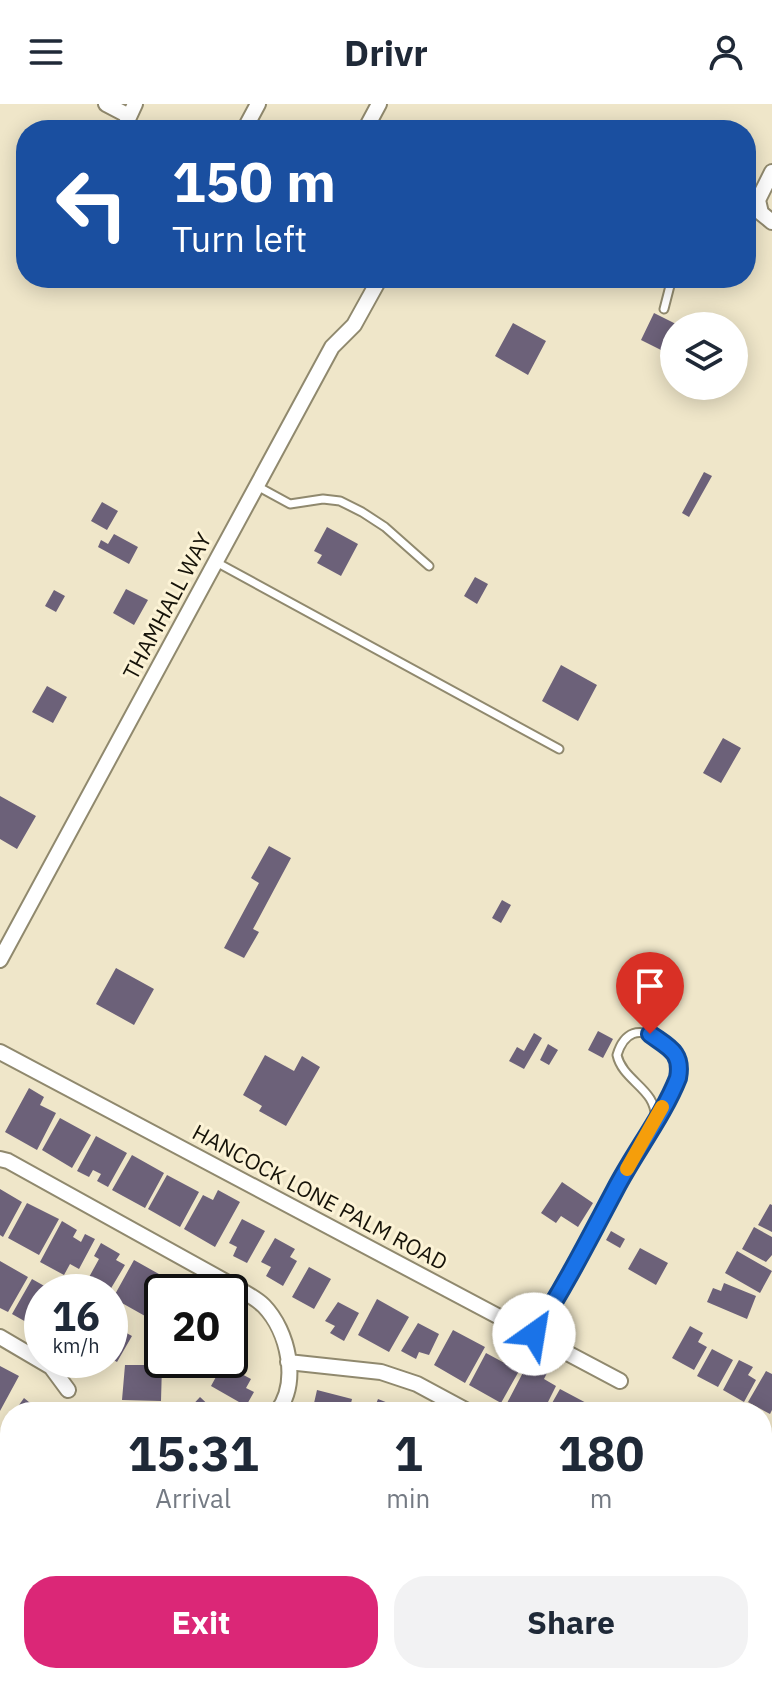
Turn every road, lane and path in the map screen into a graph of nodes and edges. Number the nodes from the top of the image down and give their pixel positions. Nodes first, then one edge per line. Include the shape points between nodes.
1 (106, 104) edge
2 (129, 117) edge
3 (772, 172) edge
4 (772, 222) edge
5 (374, 288) edge
6 (669, 288) edge
7 (664, 309) dead end
8 (257, 486) junction
9 (216, 562) junction
10 (429, 566) dead end
11 (559, 749) dead end
12 (0, 960) edge
13 (0, 1052) edge
14 (655, 1120) junction
15 (0, 1159) edge
16 (534, 1334) junction
17 (0, 1337) edge
18 (288, 1362) junction
19 (620, 1381) dead end
20 (68, 1390) dead end
21 (283, 1402) edge
22 (450, 1402) edge

1 - 2 street
3 - 4 street via 758,205
5 - 8 street, THAMHALL WAY via 354,325 332,347
6 - 7 lane
8 - 9 street, THAMHALL WAY
8 - 10 lane via 290,504 340,501 385,527
9 - 11 lane
9 - 12 street, THAMHALL WAY
13 - 16 street, HANCOCK LONE PALM ROAD
14 - 14 lane via 647,1092 622,1069 617,1055 623,1041 640,1031 672,1050 680,1069
14 - 16 lane
15 - 18 street via 263,1306 282,1333
16 - 19 street, HANCOCK LONE PALM ROAD
17 - 20 street via 51,1367
18 - 21 street
18 - 22 street via 381,1372

